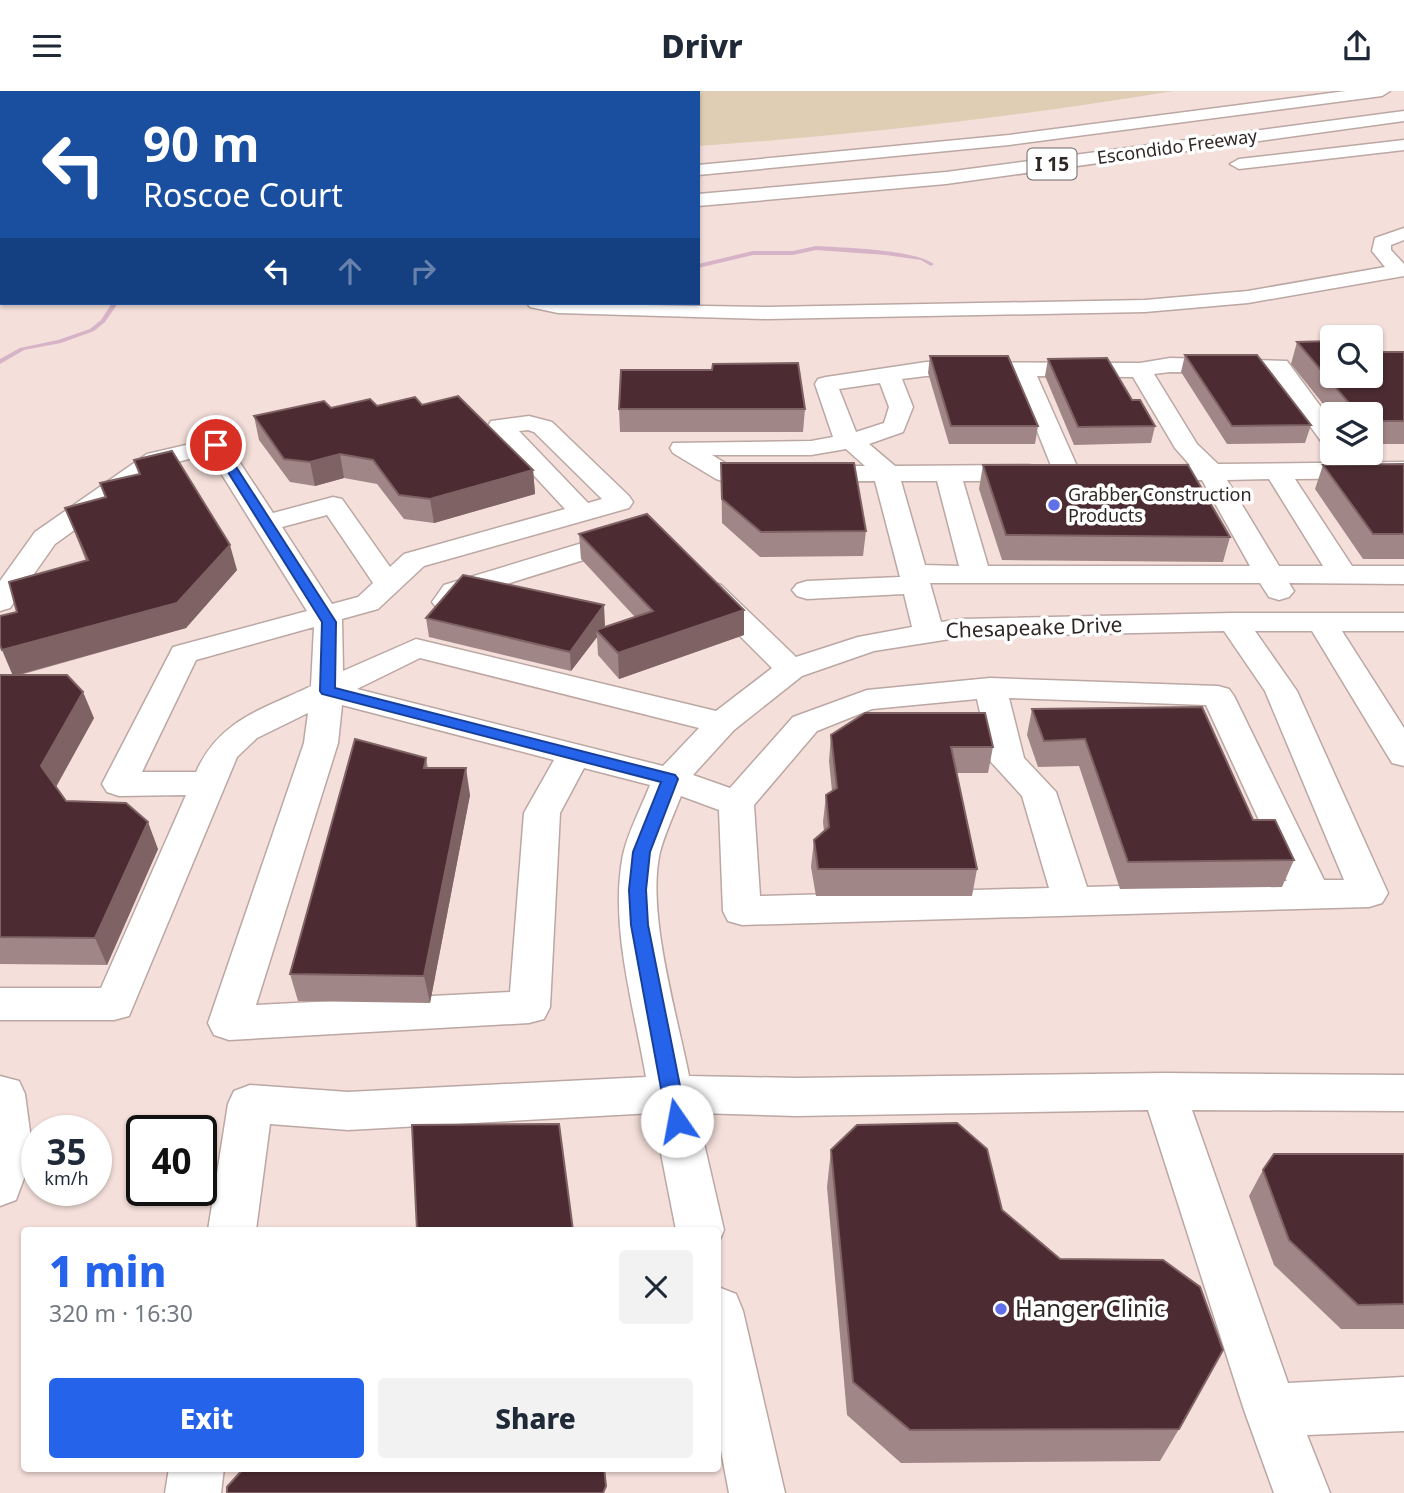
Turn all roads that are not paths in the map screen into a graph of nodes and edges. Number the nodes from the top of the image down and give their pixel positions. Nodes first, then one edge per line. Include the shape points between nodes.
1 (1312, 91) edge
2 (1382, 91) edge
3 (1404, 118) edge
4 (1036, 119) dead end
5 (1010, 125) junction
6 (1404, 145) edge
7 (700, 153) edge
8 (1224, 166) dead end
9 (700, 170) edge
10 (1143, 170) dead end
11 (700, 199) edge
12 (1404, 234) edge
13 (1401, 270) edge
14 (548, 305) edge
15 (1023, 369) junction
16 (1140, 370) junction
17 (888, 375) junction
18 (1320, 422) edge
19 (853, 442) junction
20 (1320, 464) edge
21 (1373, 465) edge
22 (1209, 470) junction
23 (1276, 470) junction
24 (1404, 470) edge
25 (1067, 473) junction
26 (1094, 473) edge
27 (1121, 473) edge
28 (886, 474) junction
29 (948, 474) junction
30 (583, 513) dead end
31 (266, 523) junction
32 (649, 530) edge
33 (687, 567) edge
34 (976, 574) junction
35 (1270, 574) junction
36 (1343, 575) junction
37 (1404, 575) edge
38 (915, 580) junction
39 (388, 584) junction
40 (807, 590) dead end
41 (0, 602) edge
42 (324, 614) junction
43 (1309, 621) junction
44 (1233, 622) junction
45 (1404, 622) edge
46 (929, 633) junction
47 (416, 648) junction
48 (792, 669) junction
49 (990, 688) junction
50 (327, 691) junction
51 (722, 723) junction
52 (574, 755) junction
53 (1404, 755) edge
54 (670, 779) junction
55 (209, 783) junction
56 (737, 803) junction
57 (1312, 894) junction
58 (1072, 901) junction
59 (0, 1004) edge
60 (1164, 1091) junction
61 (1404, 1093) edge
62 (0, 1094) edge
63 (671, 1094) junction
64 (0, 1185) edge
65 (232, 1227) edge
66 (699, 1227) edge
67 (721, 1325) edge
68 (1404, 1404) edge
69 (1270, 1410) junction
70 (196, 1472) edge
71 (193, 1493) edge
72 (757, 1493) edge
73 (1302, 1493) edge

1 - 5 highway
2 - 9 highway, Escondido Freeway / I 15 via 1009,140
3 - 10 highway
3 - 11 highway, Escondido Freeway / I 15 via 946,178
4 - 5 highway
5 - 7 highway
6 - 8 highway
12 - 13 street via 1382,242 1381,251
13 - 14 street via 1248,297 1145,306 746,313
15 - 16 street
15 - 17 street via 926,369
15 - 25 street
16 - 18 street via 1170,365 1279,366
16 - 22 street via 1188,449
17 - 19 street via 901,407 894,427
17 - 19 street via 825,384 842,433
19 - 28 street
19 - 28 street via 811,448 682,448 725,474
20 - 23 street
21 - 24 street
22 - 23 street
22 - 27 street
22 - 35 street
23 - 36 street
25 - 26 street
25 - 29 street
28 - 29 street
28 - 38 street
29 - 34 street
30 - 39 street via 414,560
31 - 39 street via 333,505
31 - 41 street via 216,445 156,459 45,538
31 - 42 street
32 - 47 street via 454,591
33 - 48 street
34 - 35 street
34 - 38 street
35 - 36 street
35 - 43 street
36 - 37 street
38 - 40 street
38 - 46 street
39 - 42 street via 368,603
42 - 50 street via 329,622
42 - 55 street via 184,654 119,784
43 - 44 street, Chesapeake Drive
43 - 45 street, Chesapeake Drive
43 - 53 street
44 - 46 street, Chesapeake Drive via 963,628
44 - 57 street via 1281,691 1368,893
46 - 48 street, Chesapeake Drive via 869,643
47 - 50 street
47 - 51 street
48 - 51 street, Chesapeake Drive
49 - 56 street via 867,700 805,724
49 - 57 street via 1218,696
49 - 58 street via 1008,762 1038,792
50 - 52 street
50 - 52 street via 321,743 229,1023 528,1007 542,813
50 - 55 street via 245,731 222,752
51 - 54 street, Chesapeake Drive
52 - 54 street
54 - 56 street
54 - 63 street, Chesapeake Drive via 642,852 637,890 639,925
55 - 59 street via 114,1004
56 - 58 street via 742,911
57 - 58 street
60 - 61 street
60 - 63 street via 796,1097
60 - 69 street
62 - 64 street via 10,1154
63 - 65 street via 348,1111 250,1104
63 - 66 street, Chesapeake Drive
67 - 72 street
68 - 69 street
69 - 73 street
70 - 71 street

